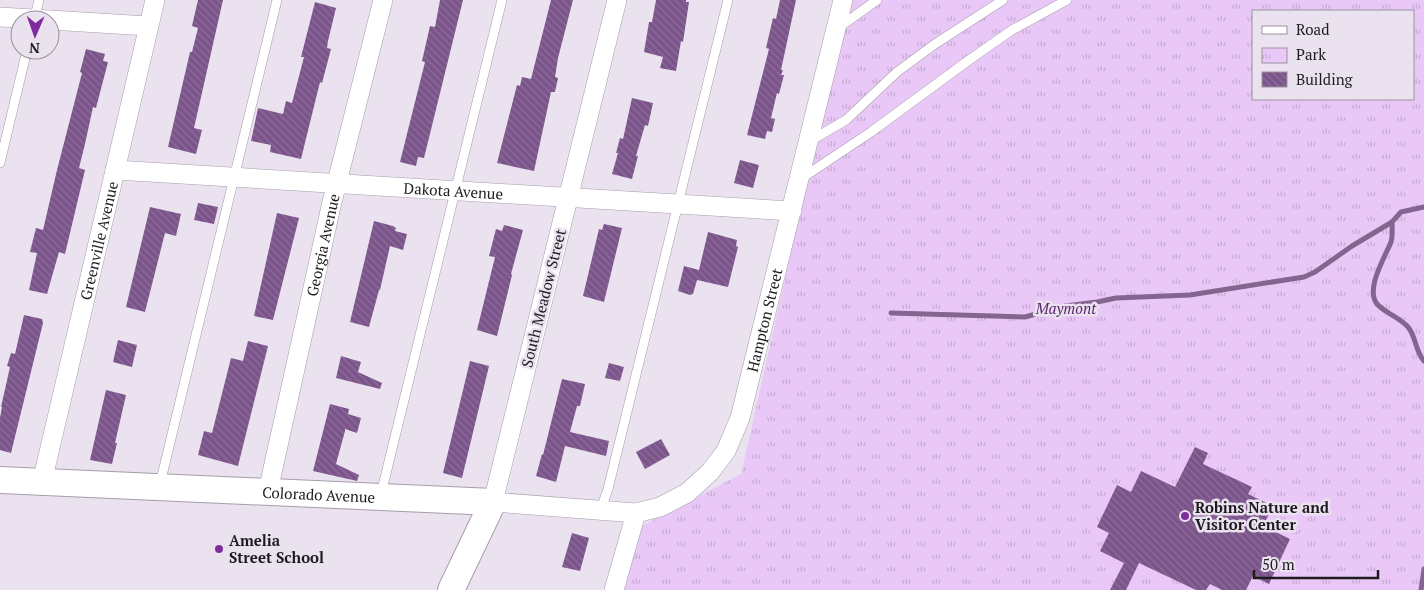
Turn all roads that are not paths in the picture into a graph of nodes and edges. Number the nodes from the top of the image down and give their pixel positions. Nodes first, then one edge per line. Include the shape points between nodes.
1 (155, 0) edge
2 (277, 0) edge
3 (383, 0) edge
4 (502, 0) edge
5 (617, 0) edge
6 (728, 0) edge
7 (843, 0) edge
8 (877, 0) edge
9 (1003, 0) edge
10 (1068, 0) edge
11 (60, 21) edge
12 (148, 26) junction
13 (835, 30) junction
14 (25, 60) edge
15 (807, 144) junction
16 (0, 163) edge
17 (115, 170) junction
18 (234, 177) junction
19 (800, 180) junction
20 (337, 183) junction
21 (455, 190) junction
22 (568, 197) junction
23 (677, 204) junction
24 (792, 210) junction
25 (0, 480) edge
26 (42, 482) junction
27 (160, 487) junction
28 (268, 491) junction
29 (380, 497) junction
30 (493, 502) junction
31 (601, 509) junction
32 (636, 512) junction
33 (451, 590) edge
34 (614, 590) edge

1 - 12 street, Greenville Avenue
2 - 18 lane
3 - 20 street, Georgia Avenue
4 - 21 lane
5 - 22 street, South Meadow Street
6 - 23 lane
7 - 13 street, Hampton Street
8 - 13 lane
9 - 15 lane via 935,44 897,72 846,120
10 - 19 lane via 1012,30
11 - 12 street
12 - 17 street, Greenville Avenue
13 - 15 street, Hampton Street
14 - 16 lane
15 - 19 street, Hampton Street
17 - 18 street, Dakota Avenue
17 - 26 street, Greenville Avenue
18 - 20 street, Dakota Avenue
18 - 27 lane
19 - 24 street, Hampton Street
20 - 21 street, Dakota Avenue
20 - 28 street, Georgia Avenue
21 - 22 street, Dakota Avenue
21 - 29 lane
22 - 23 street, Dakota Avenue
22 - 30 street, South Meadow Street
23 - 24 street, Dakota Avenue
23 - 31 lane
24 - 32 street, Hampton Street via 740,418 726,450 710,472 687,493 660,507
25 - 26 street, Colorado Avenue
26 - 27 street, Colorado Avenue
27 - 28 street, Colorado Avenue
28 - 29 street, Colorado Avenue
29 - 30 street, Colorado Avenue
30 - 31 street, Colorado Avenue
30 - 33 street, South Meadow Street
31 - 32 street, Colorado Avenue
32 - 34 street

